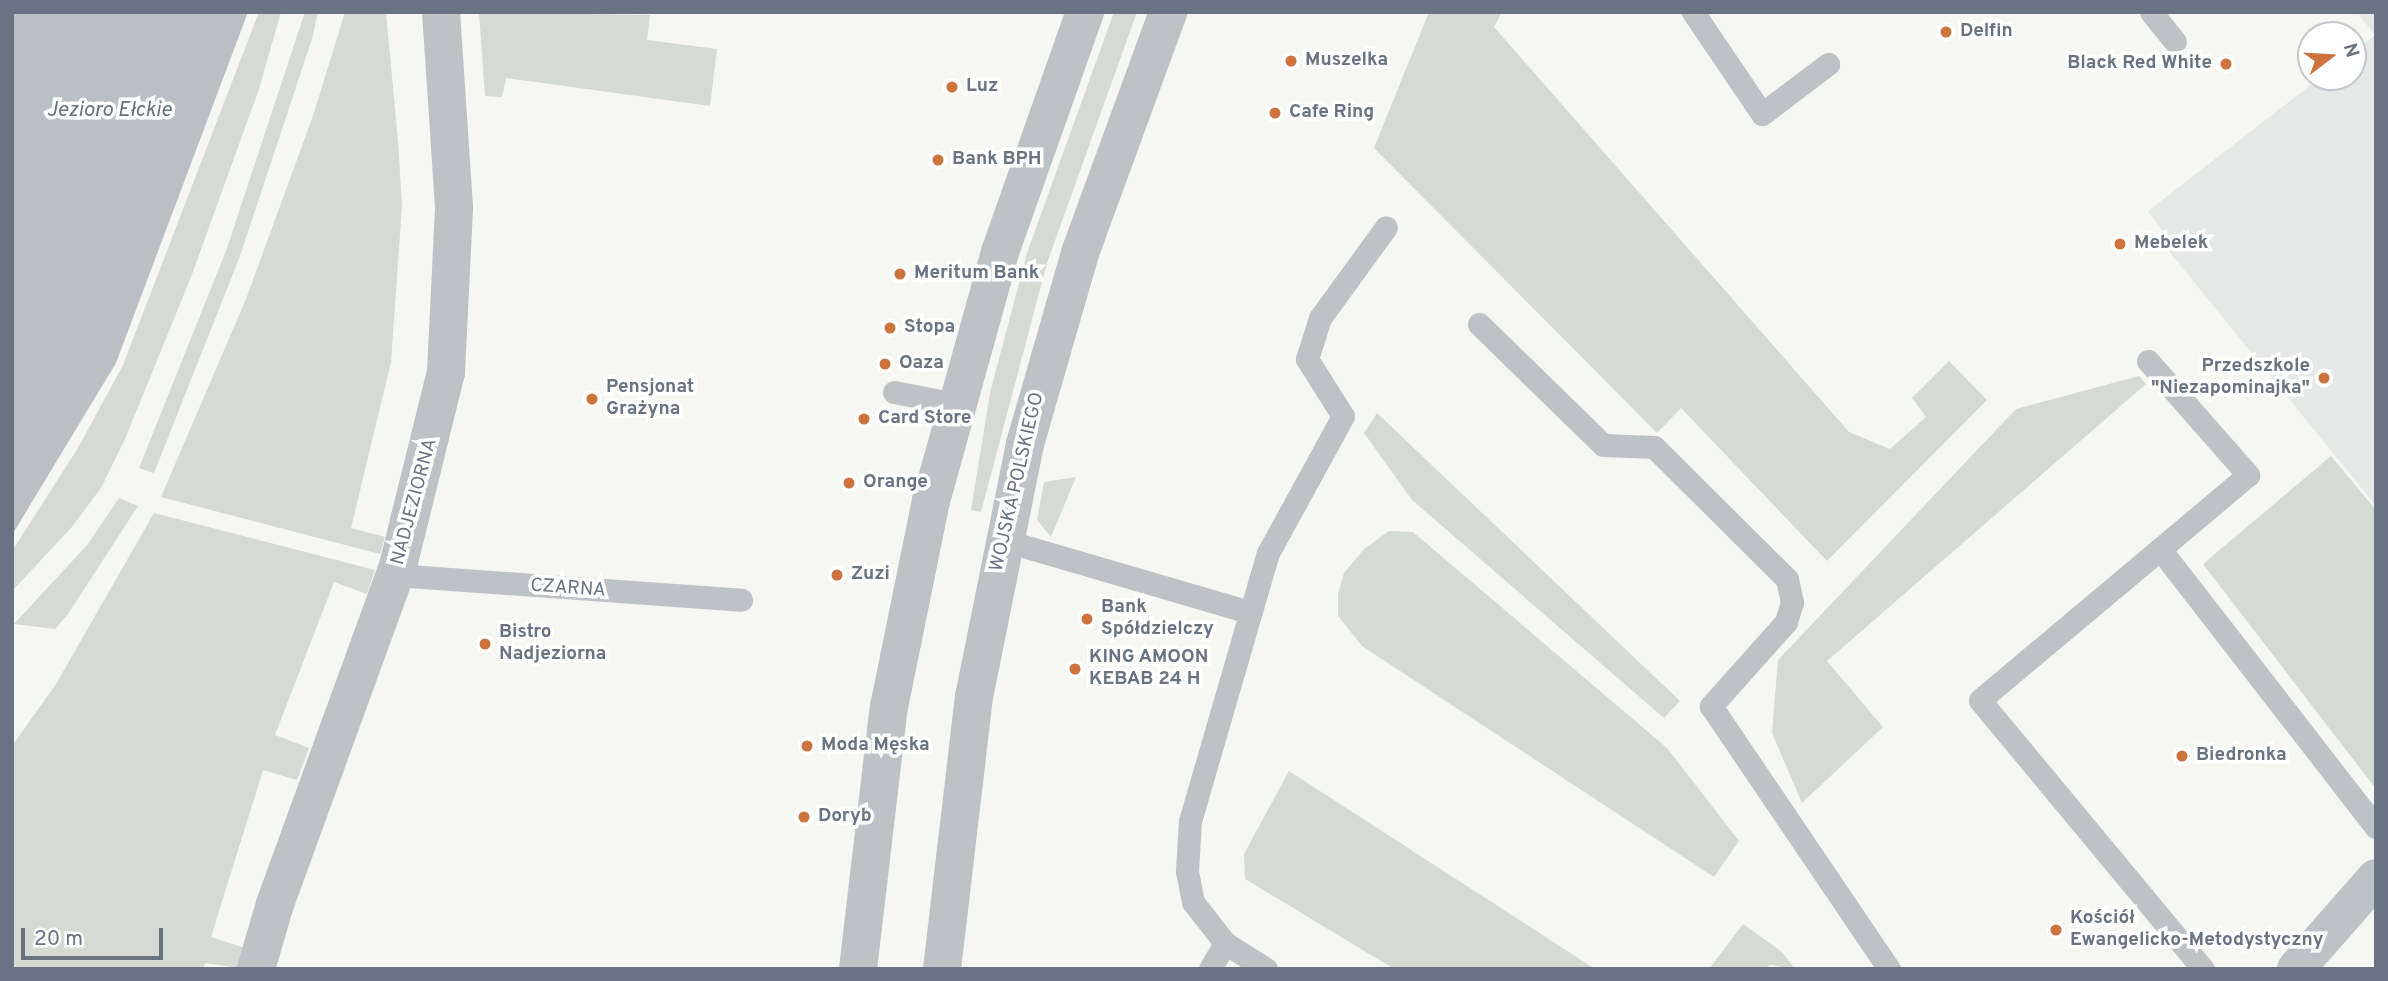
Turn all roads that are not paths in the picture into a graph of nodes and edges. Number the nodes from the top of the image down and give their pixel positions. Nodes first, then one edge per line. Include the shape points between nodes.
1 (441, 12) edge
2 (1085, 12) edge
3 (1168, 12) edge
4 (1693, 12) edge
5 (2151, 12) edge
6 (2175, 43) dead end
7 (1828, 64) dead end
8 (1386, 227) dead end
9 (1479, 324) dead end
10 (2148, 361) dead end
11 (894, 391) dead end
12 (956, 404) junction
13 (1003, 540) junction
14 (2160, 549) junction
15 (395, 575) junction
16 (741, 600) dead end
17 (1250, 612) junction
18 (2376, 827) edge
19 (2376, 878) edge
20 (1225, 943) junction
21 (256, 969) edge
22 (858, 969) edge
23 (942, 969) edge
24 (1210, 969) edge
25 (1266, 969) edge
26 (1889, 969) edge
27 (2203, 969) edge
28 (2296, 969) edge

1 - 15 street, NADJEZIORNA via 454,207 447,359 430,446
2 - 12 street via 1000,252
3 - 13 street, WOJSKA POLSKIEGO via 1080,253
4 - 7 lane via 1762,114
5 - 6 lane
8 - 17 lane via 1320,318 1307,359 1343,416 1268,553
9 - 26 lane via 1603,445 1654,447 1787,579 1792,602 1786,622 1711,706
10 - 14 lane via 2248,475
11 - 12 lane
12 - 22 street via 889,707
13 - 17 lane
13 - 23 street, WOJSKA POLSKIEGO via 961,783
14 - 18 lane
14 - 27 lane via 1980,699
15 - 16 lane, CZARNA
15 - 21 street, NADJEZIORNA via 275,904
17 - 20 lane via 1190,821 1187,871 1194,902
19 - 28 street
20 - 24 lane
20 - 25 lane

